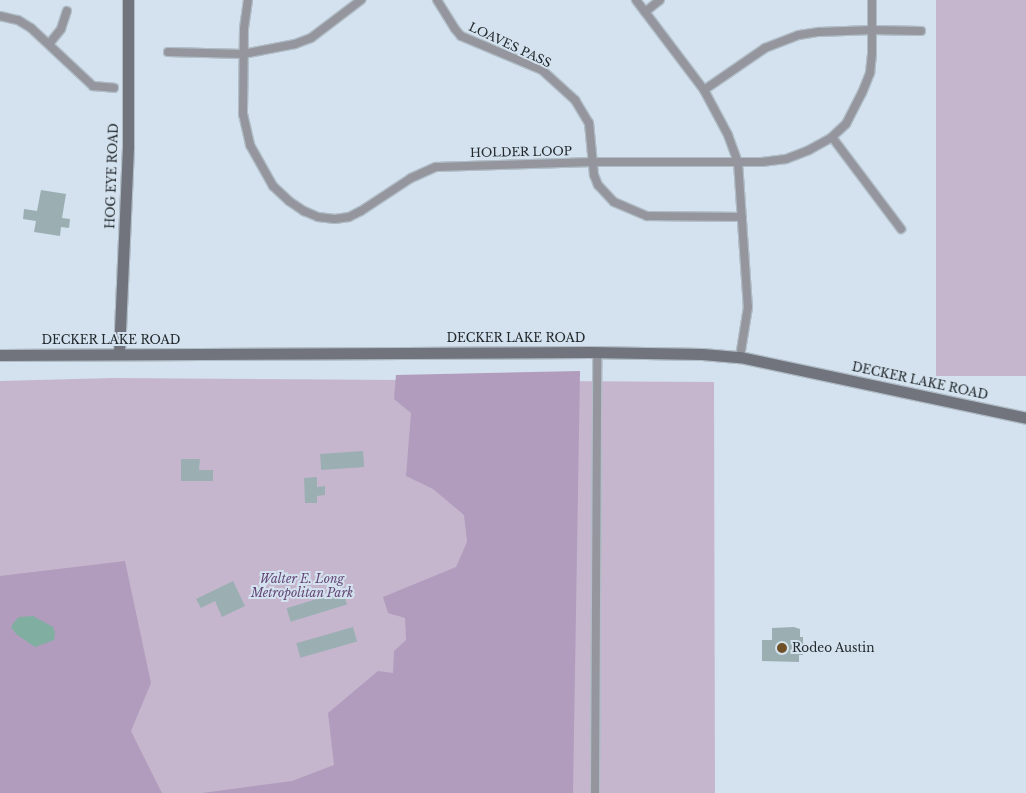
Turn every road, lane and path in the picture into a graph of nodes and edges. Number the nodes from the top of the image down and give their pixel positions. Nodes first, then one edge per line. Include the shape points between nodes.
1 (128, 0) edge
2 (248, 0) edge
3 (361, 0) edge
4 (437, 0) edge
5 (636, 0) edge
6 (660, 0) edge
7 (872, 0) edge
8 (67, 11) dead end
9 (645, 12) junction
10 (0, 16) edge
11 (872, 30) junction
12 (921, 31) dead end
13 (49, 44) junction
14 (168, 52) dead end
15 (244, 54) junction
16 (114, 88) dead end
17 (704, 90) junction
18 (832, 138) junction
19 (593, 162) junction
20 (738, 162) junction
21 (742, 217) junction
22 (901, 229) dead end
23 (597, 352) junction
24 (119, 353) junction
25 (0, 355) edge
26 (740, 357) junction
27 (1026, 418) edge
28 (595, 793) edge

1 - 24 main road, HOG EYE ROAD via 128,145
2 - 15 street, HOLDER LOOP
3 - 15 street via 311,38
4 - 19 street, LOAVES PASS via 461,36 542,70 560,84 590,123
5 - 9 street
6 - 9 street
7 - 11 street, HOLDER LOOP
8 - 13 street via 61,28
9 - 17 street
10 - 13 street via 12,16
11 - 12 street
11 - 17 street via 819,32 781,40
11 - 18 street, HOLDER LOOP via 870,73 856,108
13 - 16 street via 93,86
14 - 15 street
15 - 19 street, HOLDER LOOP via 243,114 250,145 273,186 304,212 318,217 349,217 411,178 436,167
17 - 20 street
18 - 20 street, HOLDER LOOP via 786,159
18 - 22 street
19 - 20 street, HOLDER LOOP
19 - 21 street, LOAVES PASS via 598,185 614,202 632,211 646,216
20 - 21 street
21 - 26 street via 748,307
23 - 24 main road, DECKER LAKE ROAD
23 - 26 main road, DECKER LAKE ROAD
23 - 28 street
24 - 25 main road, DECKER LAKE ROAD
26 - 27 main road, DECKER LAKE ROAD

